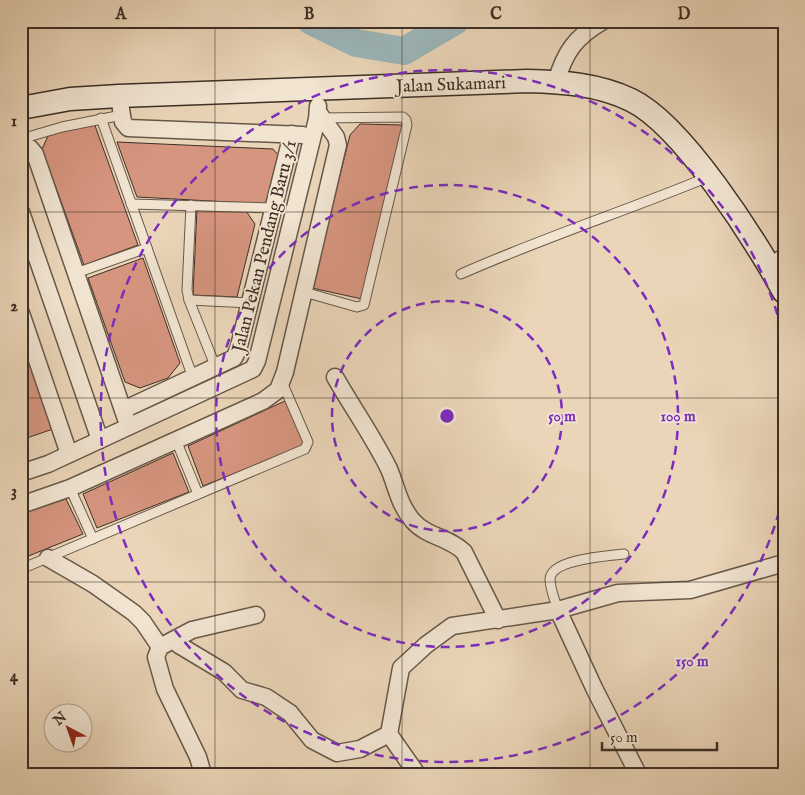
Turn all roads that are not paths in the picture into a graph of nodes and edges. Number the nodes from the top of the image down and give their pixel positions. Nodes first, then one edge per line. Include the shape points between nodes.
1 (603, 21) edge
2 (556, 82) junction
3 (318, 90) junction
4 (120, 105) junction
5 (21, 108) edge
6 (320, 115) junction
7 (101, 118) junction
8 (292, 134) junction
9 (313, 135) junction
10 (21, 139) edge
11 (21, 145) edge
12 (708, 177) junction
13 (131, 204) junction
14 (191, 206) junction
15 (274, 208) junction
16 (21, 212) edge
17 (147, 248) junction
18 (777, 262) edge
19 (76, 273) junction
20 (461, 274) dead end
21 (304, 292) junction
22 (784, 292) edge
23 (189, 300) junction
24 (250, 303) junction
25 (21, 313) edge
26 (216, 368) junction
27 (335, 377) dead end
28 (193, 378) junction
29 (282, 382) junction
30 (122, 410) junction
31 (128, 427) junction
32 (100, 440) junction
33 (176, 440) junction
34 (70, 454) junction
35 (21, 473) edge
36 (70, 488) junction
37 (198, 494) junction
38 (21, 505) edge
39 (93, 539) junction
40 (624, 554) dead end
41 (48, 558) junction
42 (784, 563) edge
43 (21, 569) edge
44 (558, 610) junction
45 (256, 615) dead end
46 (498, 620) junction
47 (176, 641) junction
48 (160, 647) junction
49 (389, 734) junction
50 (203, 774) edge
51 (417, 774) edge
52 (638, 774) edge

1 - 2 street via 578,38 564,57
2 - 3 street, Jalan Sukamari
2 - 12 street, Jalan Sukamari via 587,85 633,101 676,135
3 - 4 street, Jalan Sukamari
3 - 6 street, Jalan Pekan Pendang Baru 3/1
4 - 5 street, Jalan Sukamari via 70,100
4 - 7 lane
4 - 8 street via 123,122 128,128
6 - 9 street, Jalan Pekan Pendang Baru 3/1
6 - 21 street via 338,145
6 - 21 lane via 402,117 407,125 364,305 357,307
7 - 10 lane
7 - 13 lane
8 - 9 street
8 - 15 street
9 - 31 street, Jalan Pekan Pendang Baru 3/1 via 257,361 252,369
11 - 19 street via 36,154
12 - 18 street, Jalan Sukamari
12 - 20 lane
13 - 14 lane
13 - 17 lane
14 - 15 lane
14 - 23 lane
15 - 24 street
16 - 32 street
17 - 19 lane
17 - 28 lane
18 - 22 street, Jalan Sukamari
19 - 30 street
21 - 29 street
23 - 24 lane
23 - 26 lane
24 - 26 street via 234,358
25 - 34 street
26 - 28 street
27 - 46 street via 389,470 402,507 427,533 457,544 464,552
28 - 30 street
29 - 33 street via 278,390 263,401
29 - 37 lane via 308,447
30 - 31 street
31 - 32 street, Jalan Pekan Pendang Baru 3/1
32 - 34 street, Jalan Pekan Pendang Baru 3/1
33 - 36 street
33 - 37 lane
34 - 35 street, Jalan Pekan Pendang Baru 3/1
36 - 38 street
36 - 39 lane
37 - 39 lane
39 - 41 lane
40 - 44 lane via 562,564 553,571 550,580
41 - 43 lane
41 - 48 street via 134,613
42 - 44 street via 690,590 618,593
44 - 46 street
44 - 52 street
45 - 47 street via 192,630
46 - 49 street via 452,626 401,668
47 - 48 street
47 - 49 street via 224,672 242,690 266,696 290,713 312,740 337,753 360,749
48 - 50 street via 156,657 166,689 198,756
49 - 51 street

